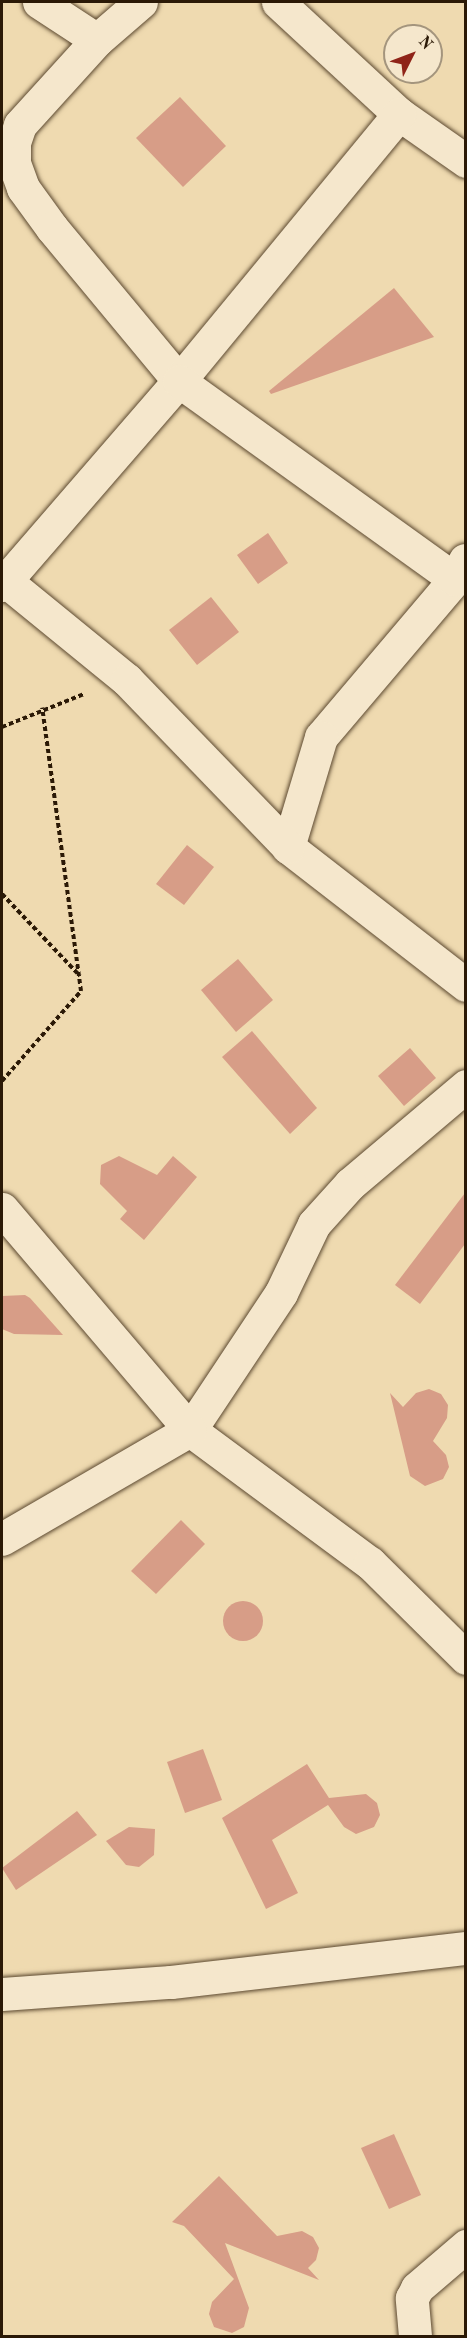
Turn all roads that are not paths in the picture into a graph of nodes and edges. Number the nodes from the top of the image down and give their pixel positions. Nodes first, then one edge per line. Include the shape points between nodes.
1 (39, 2) edge
2 (141, 2) edge
3 (278, 2) edge
4 (98, 40) junction
5 (399, 114) junction
6 (465, 161) edge
7 (179, 381) junction
8 (460, 569) edge
9 (2, 581) edge
10 (288, 846) junction
11 (465, 985) edge
12 (465, 1086) edge
13 (2, 1209) edge
14 (190, 1430) junction
15 (2, 1539) edge
16 (465, 1658) edge
17 (465, 1948) edge
18 (2, 1994) edge
19 (465, 2246) edge
20 (415, 2337) edge

1 - 4 street
2 - 4 street
3 - 5 street
4 - 7 street via 20,125 14,142 14,163 23,188 52,228
5 - 6 street
5 - 7 street
7 - 8 street
7 - 9 street
8 - 10 street via 321,737
9 - 10 street via 127,680
10 - 11 street
12 - 14 street via 350,1184 314,1224 281,1293
13 - 14 street
14 - 15 street
14 - 16 street via 370,1563
17 - 18 street via 171,1982
19 - 20 street via 417,2288 412,2298

